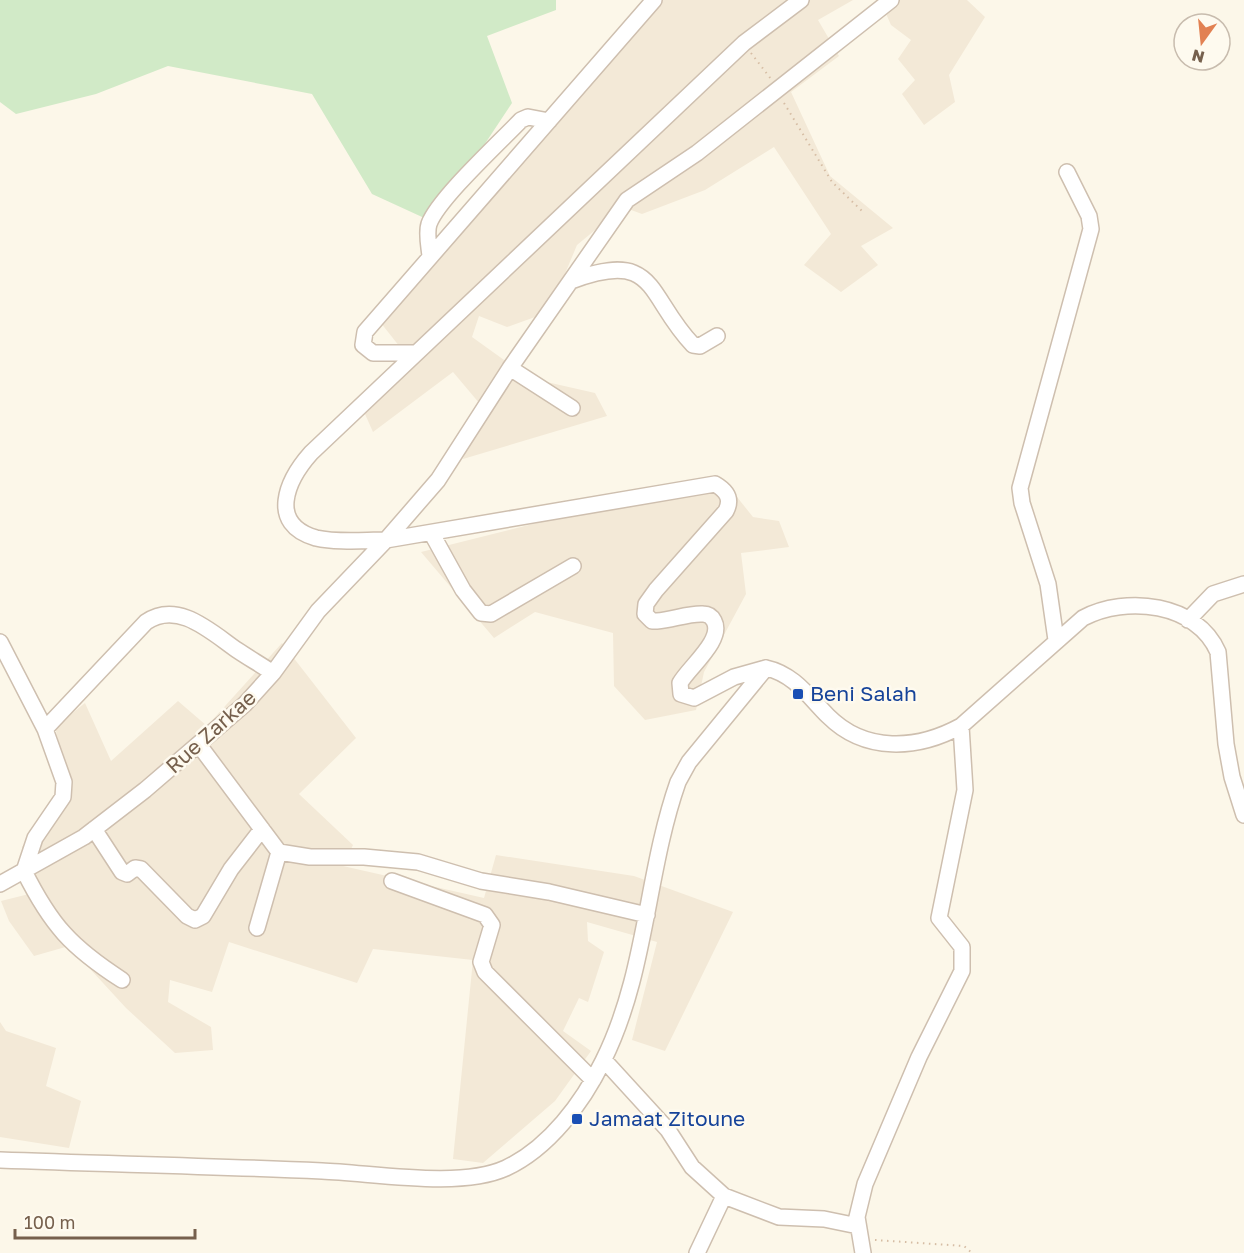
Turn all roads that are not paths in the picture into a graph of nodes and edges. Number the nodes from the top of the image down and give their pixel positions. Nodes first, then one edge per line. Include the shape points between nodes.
1 (654, 0) edge
2 (801, 0) edge
3 (891, 0) edge
4 (549, 121) junction
5 (1067, 172) dead end
6 (430, 256) junction
7 (571, 281) junction
8 (717, 336) dead end
9 (415, 353) junction
10 (510, 368) junction
11 (572, 408) dead end
12 (432, 534) junction
13 (386, 540) junction
14 (573, 566) dead end
15 (1244, 584) edge
16 (1188, 620) junction
17 (1056, 640) junction
18 (0, 642) edge
19 (766, 668) junction
20 (273, 673) junction
21 (961, 726) junction
22 (45, 729) junction
23 (199, 745) junction
24 (1244, 815) edge
25 (94, 829) junction
26 (262, 829) junction
27 (279, 852) junction
28 (24, 871) junction
29 (392, 881) dead end
30 (0, 884) edge
31 (647, 915) junction
32 (257, 928) dead end
33 (122, 980) dead end
34 (604, 1060) junction
35 (593, 1080) junction
36 (0, 1160) edge
37 (724, 1196) junction
38 (861, 1239) edge
39 (697, 1253) edge

1 - 4 street
2 - 9 street via 744,43
3 - 7 street, Rue Zarkae via 697,153 632,194
4 - 6 street
4 - 6 street via 528,117 521,120 461,182 429,225
5 - 17 street via 1089,216 1091,229 1020,494 1048,584
6 - 9 street via 365,332 363,345 373,353
7 - 8 street via 610,268 629,271 657,293 693,345
7 - 10 street, Rue Zarkae
9 - 13 street via 311,453 295,471 287,492 287,514 306,534 335,540
10 - 11 street
10 - 13 street, Rue Zarkae via 444,471
12 - 13 street
12 - 14 street via 463,590 481,613 491,614
12 - 19 street via 716,484 727,493 726,512 656,590 646,604 645,614 652,621 702,614 713,618 717,631 712,643 680,683 681,694 688,698 701,696 734,677
13 - 20 street, Rue Zarkae via 318,611
15 - 16 street via 1213,594
16 - 17 street via 1155,608 1124,604 1096,611
16 - 24 street via 1213,639 1218,652 1227,752
17 - 21 street
18 - 22 street
19 - 21 street via 791,679 833,721 865,740 882,744 916,742
19 - 31 street via 683,772 668,818
20 - 22 street via 196,621 176,615 156,616
20 - 23 street, Rue Zarkae
21 - 38 street via 965,790 939,918 956,936 964,961 870,1169 859,1206
22 - 28 street via 64,789 60,804 35,838
23 - 25 street, Rue Zarkae
23 - 26 street
25 - 26 street via 122,872 141,869 195,920 203,916 231,869
25 - 28 street, Rue Zarkae
26 - 27 street
27 - 31 street via 418,862 481,882 549,892
27 - 32 street
28 - 30 street, Rue Zarkae
28 - 33 street via 48,916 64,936
29 - 35 street via 485,915 492,925 481,962 485,972
31 - 34 street via 628,1000
34 - 35 street
34 - 37 street via 668,1130 692,1167
35 - 36 street via 568,1116 536,1148 505,1168 475,1176 437,1178
37 - 38 street via 779,1217 824,1220
37 - 39 street

